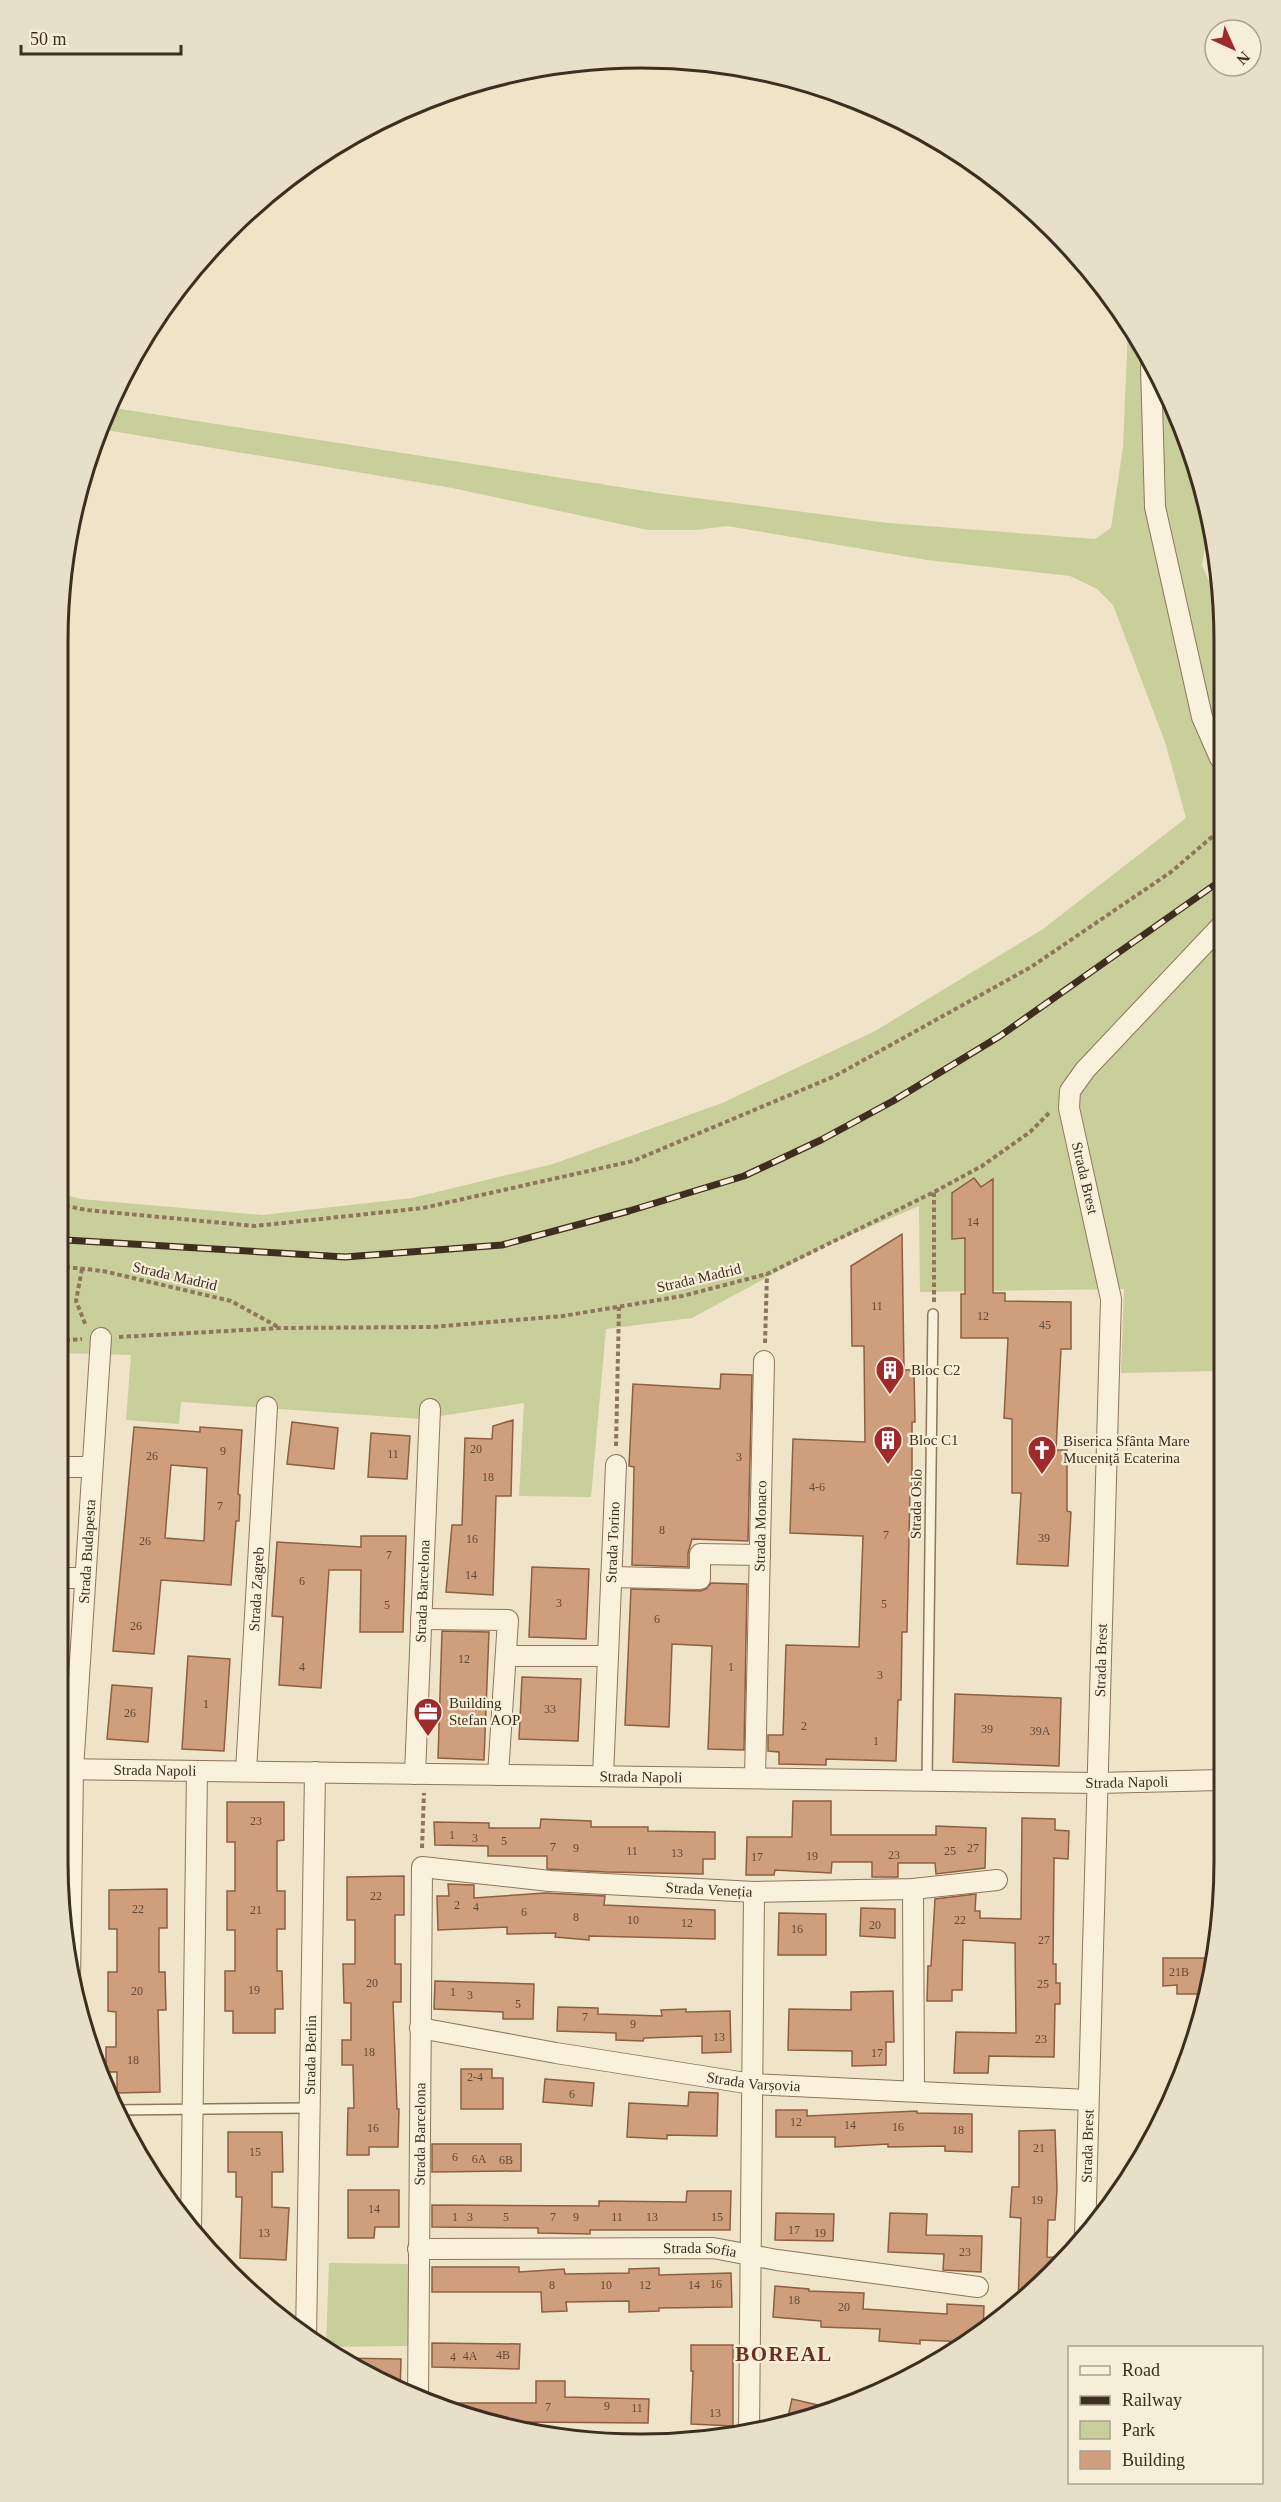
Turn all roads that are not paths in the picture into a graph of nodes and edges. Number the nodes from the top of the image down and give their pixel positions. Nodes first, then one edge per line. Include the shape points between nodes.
1 (1151, 382) edge
2 (1214, 744) edge
3 (1214, 933) edge
4 (933, 1314) road end
5 (100, 1338) road end
6 (764, 1361) road end
7 (267, 1407) dead end
8 (430, 1409) dead end
9 (616, 1465) road end
10 (68, 1467) edge
11 (92, 1467) junction
12 (760, 1555) junction
13 (611, 1577) junction
14 (68, 1578) edge
15 (85, 1578) junction
16 (421, 1620) junction
17 (506, 1656) junction
18 (608, 1656) junction
19 (68, 1740) edge
20 (68, 1769) edge
21 (197, 1771) junction
22 (246, 1772) junction
23 (315, 1772) junction
24 (420, 1774) junction
25 (498, 1775) junction
26 (603, 1776) junction
27 (755, 1778) junction
28 (927, 1780) junction
29 (1214, 1780) edge
30 (1097, 1783) junction
31 (422, 1867) joint
32 (997, 1880) dead end
33 (913, 1889) junction
34 (754, 1892) junction
35 (420, 2028) junction
36 (752, 2084) junction
37 (914, 2091) junction
38 (1088, 2100) junction
39 (193, 2108) junction
40 (309, 2108) junction
41 (125, 2110) edge
42 (191, 2216) edge
43 (1085, 2222) edge
44 (418, 2249) junction
45 (750, 2255) junction
46 (978, 2287) dead end
47 (306, 2326) edge
48 (418, 2390) edge
49 (749, 2424) edge

1 - 2 street via 1155,507 1202,717
3 - 30 street, Strada Brest via 1085,1070 1070,1091 1069,1108 1111,1299
4 - 28 lane, Strada Oslo
5 - 11 street, Strada Budapesta
6 - 12 street, Strada Monaco
7 - 22 street, Strada Zagreb
8 - 16 street, Strada Barcelona
9 - 13 street, Strada Torino
10 - 11 street
11 - 15 street, Strada Budapesta
12 - 13 street via 700,1554 700,1579
12 - 27 street, Strada Monaco
13 - 18 street, Strada Torino
14 - 15 street
15 - 19 street, Strada Budapesta
16 - 17 street via 508,1620
16 - 24 street, Strada Barcelona
17 - 18 street
17 - 25 street
18 - 26 street, Strada Torino
20 - 21 street, Strada Napoli
21 - 22 street, Strada Napoli
21 - 39 street
22 - 23 street, Strada Napoli
23 - 24 street, Strada Napoli
23 - 40 street, Strada Berlin
24 - 25 street, Strada Napoli
25 - 26 street, Strada Napoli
26 - 27 street, Strada Napoli
27 - 28 street, Strada Napoli
28 - 30 street, Strada Napoli
29 - 30 street, Strada Napoli
30 - 38 street, Strada Brest
31 - 34 street, Strada Veneția via 550,1881
31 - 35 street, Strada Barcelona
32 - 33 street, Strada Veneția
33 - 34 street, Strada Veneția
33 - 37 street
34 - 36 street
35 - 36 street, Strada Varșovia
35 - 44 street, Strada Barcelona
36 - 37 street, Strada Varșovia
36 - 45 street
37 - 38 street, Strada Varșovia
38 - 43 street, Strada Brest
39 - 40 lane
39 - 41 lane
39 - 42 street
40 - 47 street, Strada Berlin
44 - 45 street, Strada Sofia via 713,2248
44 - 48 street, Strada Barcelona
45 - 46 street, Strada Sofia
45 - 49 street

